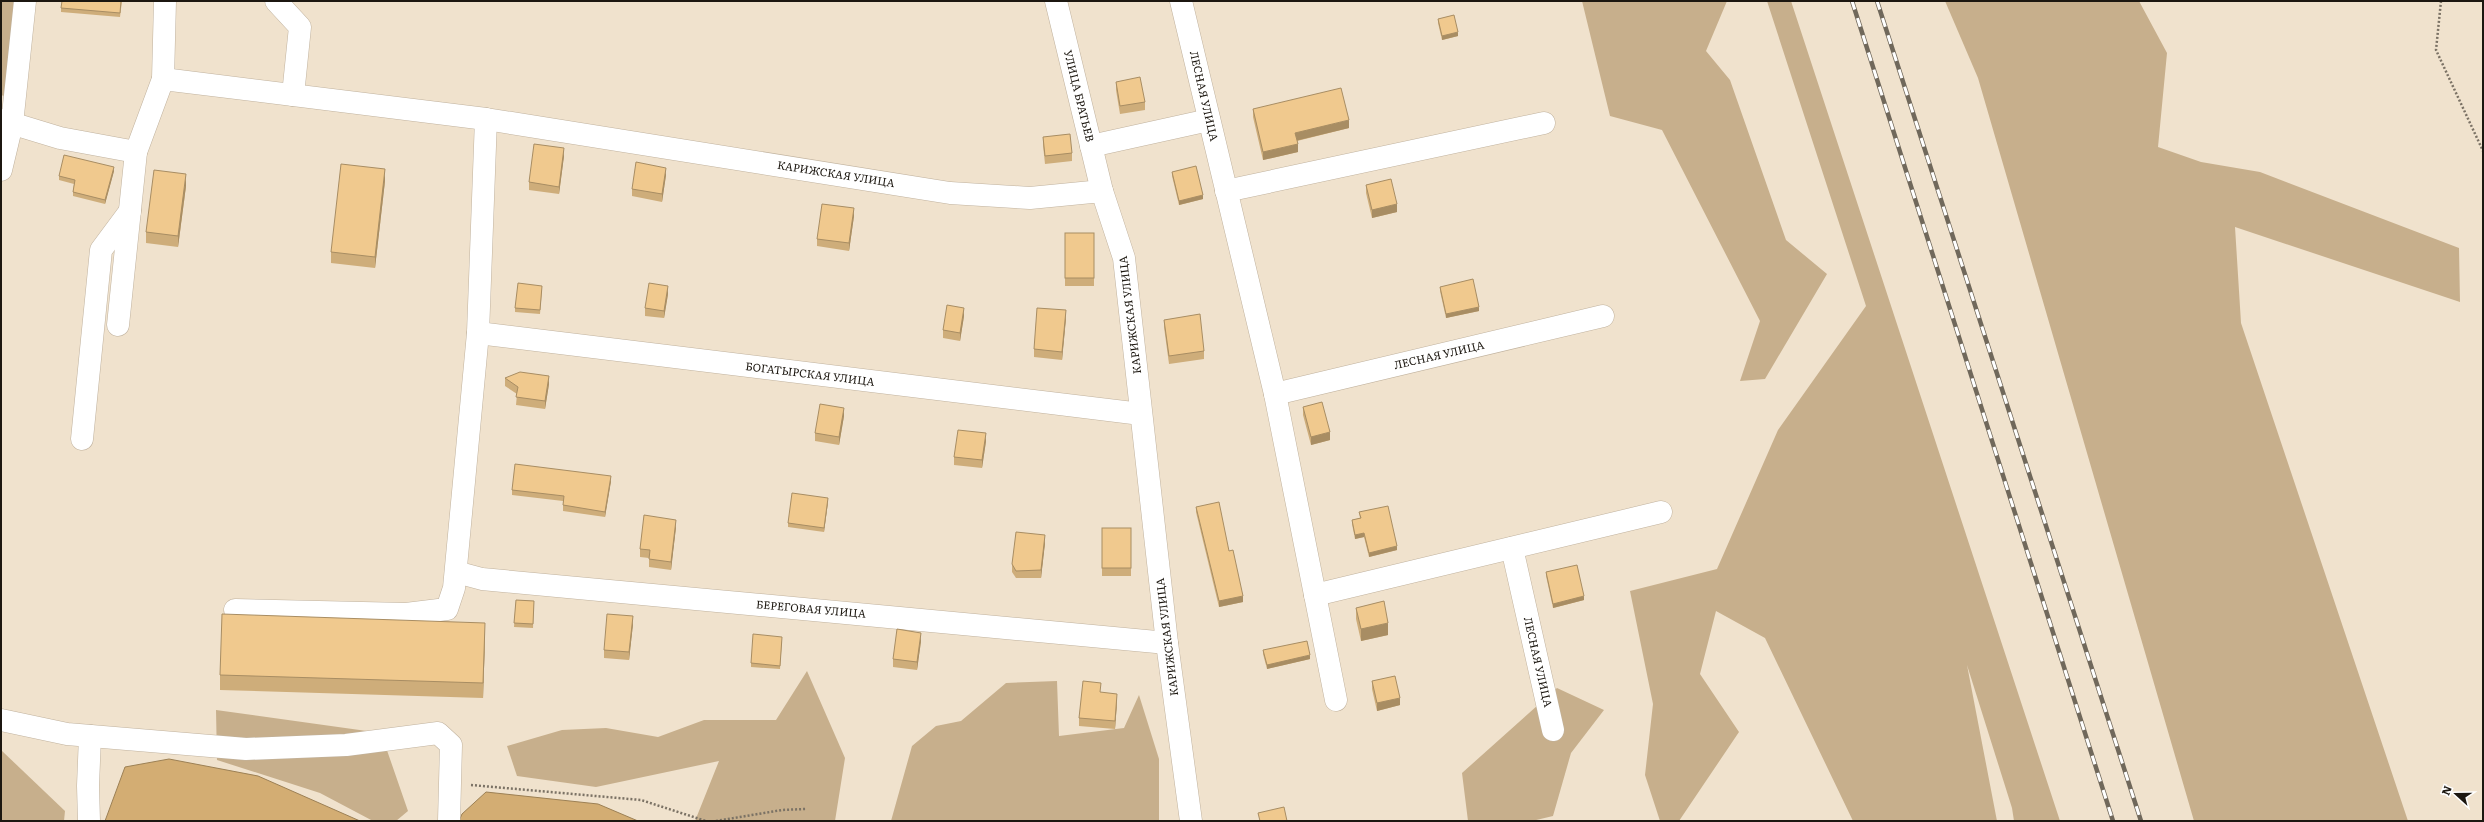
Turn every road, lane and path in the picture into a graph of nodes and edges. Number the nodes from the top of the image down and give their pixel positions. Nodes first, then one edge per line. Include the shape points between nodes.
1 (25, 1) edge
2 (164, 1) edge
3 (276, 1) edge
4 (1056, 1) edge
5 (1181, 1) edge
6 (2441, 1) edge
7 (163, 79) junction
8 (293, 95) junction
9 (486, 119) junction
10 (1209, 120) junction
11 (6, 122) edge
12 (1544, 123) dead end
13 (1091, 146) junction
14 (2483, 151) edge
15 (136, 152) junction
16 (1, 170) edge
17 (1102, 191) junction
18 (1226, 191) junction
19 (130, 211) junction
20 (1603, 316) dead end
21 (118, 325) dead end
22 (478, 333) junction
23 (1275, 394) junction
24 (1141, 414) junction
25 (82, 439) dead end
26 (1661, 512) dead end
27 (1512, 548) junction
28 (456, 572) junction
29 (1315, 595) junction
30 (234, 610) dead end
31 (1166, 643) junction
32 (1336, 700) dead end
33 (1, 720) edge
34 (1553, 730) dead end
35 (90, 736) junction
36 (450, 783) junction
37 (806, 809) dead end
38 (89, 821) edge
39 (449, 821) edge
40 (706, 821) edge
41 (716, 821) edge
42 (1191, 821) edge

1 - 11 street
2 - 7 street
3 - 8 street via 300,28
4 - 13 street, УЛИЦА БРАТЬЕВ
5 - 10 street, ЛЕСНАЯ УЛИЦА
6 - 14 path via 2436,50
7 - 8 street, КАРИЖСКАЯ УЛИЦА
7 - 15 street
8 - 9 street, КАРИЖСКАЯ УЛИЦА
9 - 17 street, КАРИЖСКАЯ УЛИЦА via 950,193 1030,198
9 - 22 street
10 - 13 street
10 - 18 street, ЛЕСНАЯ УЛИЦА
11 - 15 street via 60,138
11 - 16 street
12 - 18 street
13 - 17 street, УЛИЦА БРАТЬЕВ
15 - 19 street
17 - 24 street, КАРИЖСКАЯ УЛИЦА via 1124,258
18 - 23 street, ЛЕСНАЯ УЛИЦА
19 - 21 street
19 - 25 street via 101,250
20 - 23 street, ЛЕСНАЯ УЛИЦА
22 - 24 street, БОГАТЫРСКАЯ УЛИЦА
22 - 28 street
23 - 29 street, ЛЕСНАЯ УЛИЦА
24 - 31 street, КАРИЖСКАЯ УЛИЦА
26 - 27 street
27 - 29 street
27 - 34 street, ЛЕСНАЯ УЛИЦА
28 - 30 street via 447,610 406,614
28 - 31 street, БЕРЕГОВАЯ УЛИЦА via 490,579
29 - 32 street, ЛЕСНАЯ УЛИЦА
31 - 42 street, КАРИЖСКАЯ УЛИЦА
33 - 35 street via 67,734
35 - 36 street via 246,750 346,745 438,733 451,745
35 - 38 street
36 - 39 street
36 - 40 path via 641,800
37 - 41 path via 782,810

